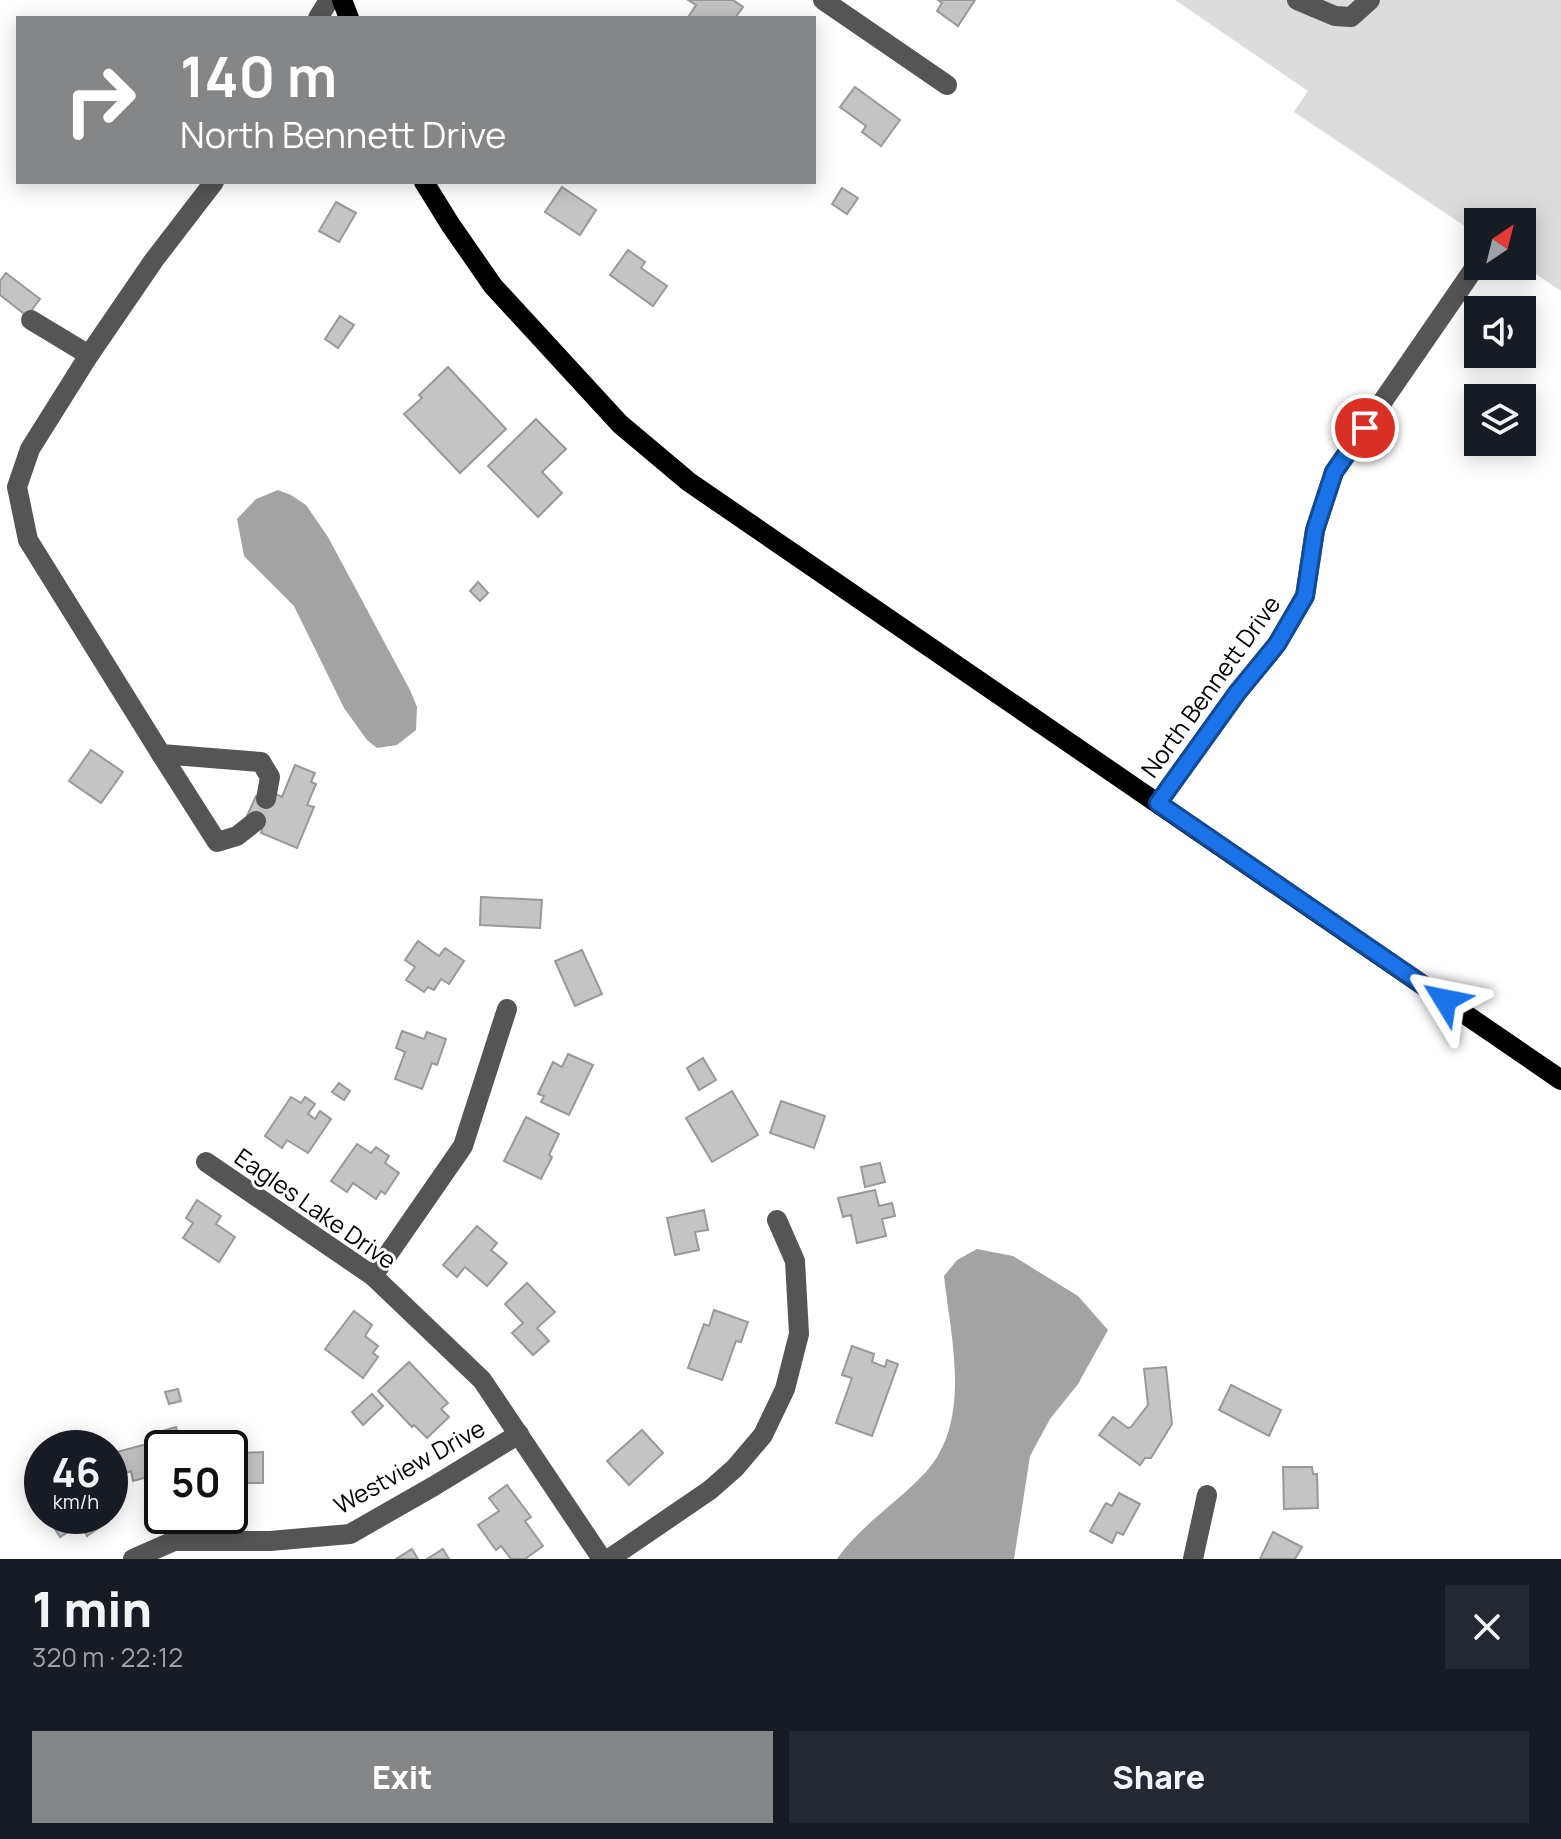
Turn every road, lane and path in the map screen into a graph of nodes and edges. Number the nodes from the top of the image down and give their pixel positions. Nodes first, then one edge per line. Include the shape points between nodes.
1 (823, 0) edge
2 (1297, 0) edge
3 (1370, 0) edge
4 (947, 85) dead end
5 (212, 184) edge
6 (425, 184) edge
7 (1466, 280) edge
8 (31, 320) dead end
9 (89, 355) junction
10 (161, 754) junction
11 (266, 799) dead end
12 (1158, 803) junction
13 (256, 821) dead end
14 (507, 1009) dead end
15 (1561, 1080) edge
16 (206, 1162) dead end
17 (777, 1220) dead end
18 (373, 1276) junction
19 (519, 1434) junction
20 (1207, 1495) dead end
21 (133, 1559) edge
22 (602, 1559) edge
23 (609, 1559) edge
24 (1193, 1559) edge

1 - 4 street
2 - 3 street via 1351,17
5 - 9 street
6 - 12 main road via 493,286 649,451
7 - 12 street, North Bennett Drive via 1334,472 1315,530 1305,596 1277,644
8 - 9 street
9 - 10 street via 30,449 17,487 28,540
10 - 11 street via 261,762 270,777
10 - 13 street via 217,842 237,836
12 - 15 main road
14 - 18 street via 463,1146
16 - 18 street, Eagles Lake Drive
17 - 23 street via 795,1261 799,1334 785,1389 763,1435 710,1490
18 - 19 street, Eagles Lake Drive via 482,1380
19 - 21 street, Westview Drive via 350,1534 174,1541
19 - 22 street, Eagles Lake Drive
20 - 24 street

